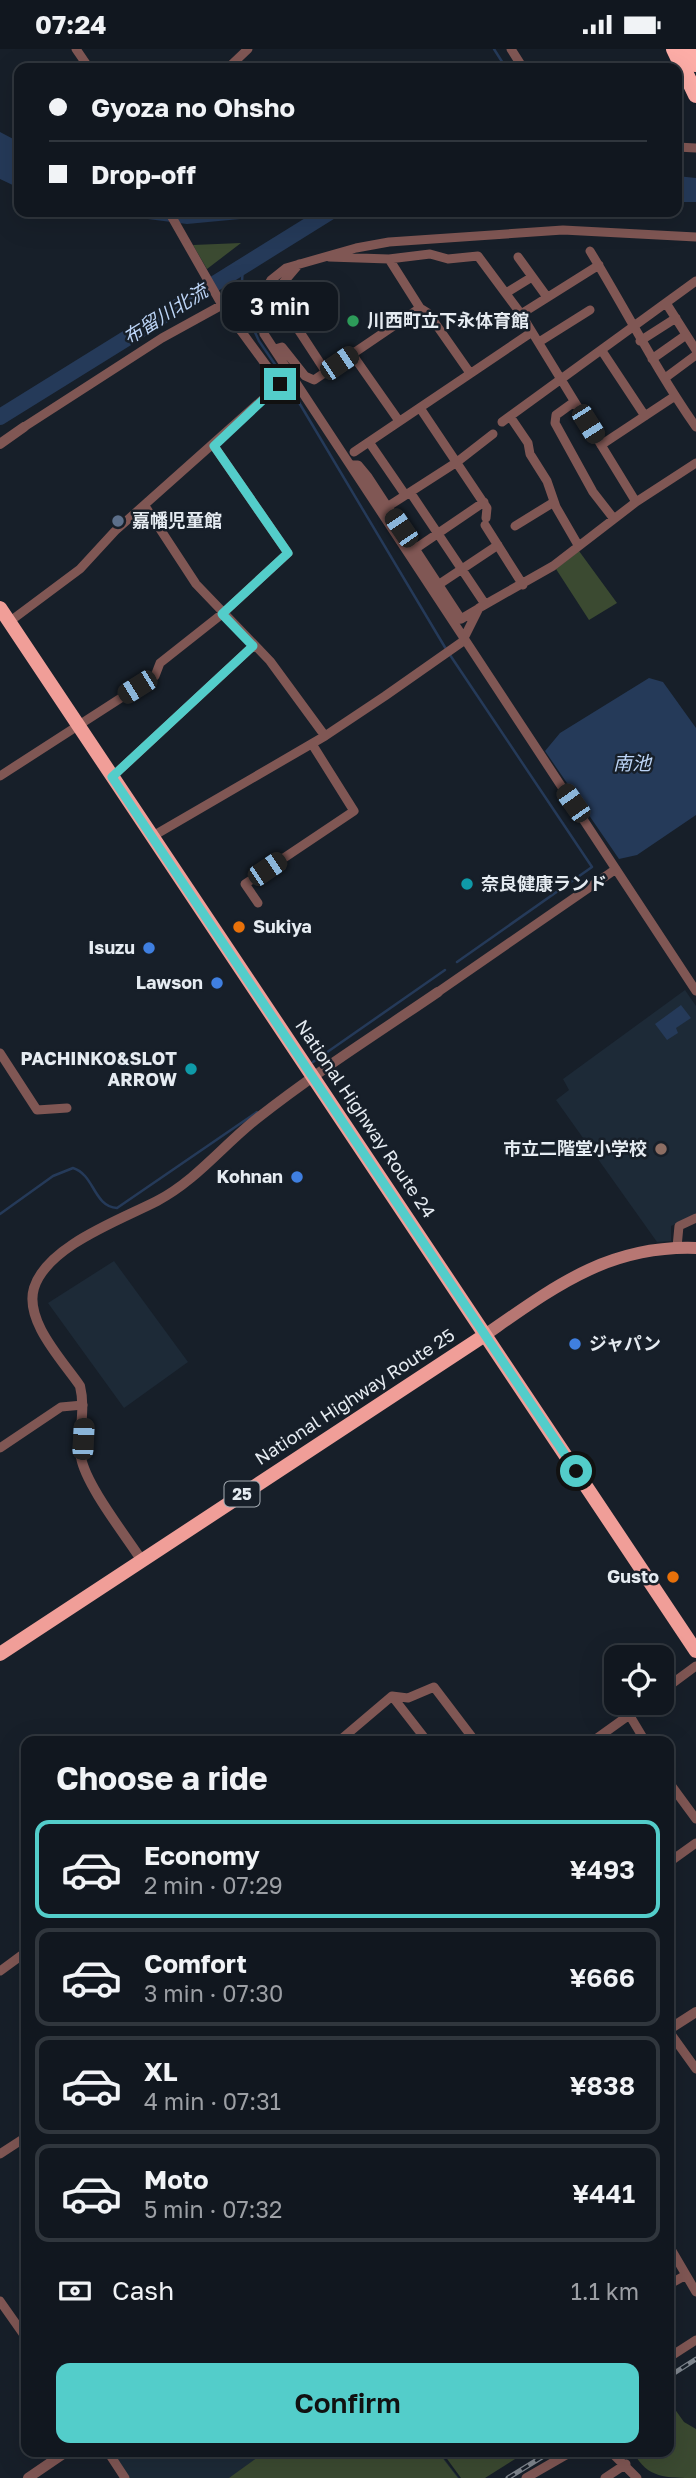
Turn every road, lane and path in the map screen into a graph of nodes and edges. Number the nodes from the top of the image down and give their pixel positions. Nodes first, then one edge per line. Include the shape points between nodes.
1 (689, 49) edge
2 (696, 64) edge
3 (682, 66) edge
4 (696, 95) edge
5 (172, 217) edge
6 (696, 237) edge
7 (590, 251) dead end
8 (324, 256) junction
9 (518, 257) dead end
10 (389, 259) junction
11 (299, 264) junction
12 (599, 265) junction
13 (533, 277) junction
14 (696, 281) edge
15 (506, 293) junction
16 (547, 297) junction
17 (255, 300) junction
18 (220, 302) junction
19 (666, 303) junction
20 (420, 308) junction
21 (590, 310) dead end
22 (521, 314) junction
23 (676, 319) junction
24 (634, 327) junction
25 (533, 332) junction
26 (263, 334) junction
27 (686, 335) junction
28 (248, 336) junction
29 (640, 341) junction
30 (539, 342) junction
31 (275, 349) junction
32 (696, 350) edge
33 (602, 351) junction
34 (352, 354) junction
35 (696, 355) edge
36 (652, 359) junction
37 (326, 372) junction
38 (470, 373) junction
39 (664, 378) junction
40 (562, 381) junction
41 (676, 396) junction
42 (574, 402) junction
43 (420, 408) junction
44 (645, 416) junction
45 (399, 421) junction
46 (24, 427) joint
47 (696, 427) edge
48 (493, 434) dead end
49 (369, 442) junction
50 (0, 444) edge
51 (601, 445) junction
52 (214, 446) junction
53 (354, 452) dead end
54 (457, 462) junction
55 (696, 463) edge
56 (351, 465) junction
57 (408, 494) junction
58 (484, 502) junction
59 (554, 502) junction
60 (636, 502) junction
61 (145, 506) junction
62 (387, 507) junction
63 (614, 519) junction
64 (515, 526) dead end
65 (438, 534) junction
66 (498, 545) junction
67 (578, 545) junction
68 (415, 549) junction
69 (461, 568) junction
70 (438, 585) junction
71 (523, 585) junction
72 (482, 606) junction
73 (0, 608) edge
74 (222, 614) junction
75 (461, 619) junction
76 (9, 622) junction
77 (467, 635) junction
78 (253, 646) junction
79 (78, 725) junction
80 (325, 737) junction
81 (312, 744) junction
82 (0, 776) edge
83 (112, 777) junction
84 (153, 836) junction
85 (616, 869) junction
86 (258, 903) dead end
87 (696, 991) edge
88 (438, 992) joint
89 (0, 1053) edge
90 (314, 1077) junction
91 (67, 1108) dead end
92 (696, 1218) edge
93 (687, 1248) edge
94 (485, 1335) junction
95 (83, 1405) junction
96 (0, 1448) edge
97 (142, 1561) junction
98 (696, 1651) edge
99 (0, 1654) edge
100 (696, 1666) edge
101 (674, 1682) edge
102 (393, 1696) junction
103 (630, 1716) joint
104 (345, 1736) edge
105 (423, 1736) edge
106 (471, 1736) edge
107 (600, 1736) edge
108 (642, 1736) edge
109 (674, 1789) edge
110 (696, 1819) edge
111 (696, 1843) edge
112 (674, 1859) edge
113 (21, 1956) edge
114 (0, 1971) edge
115 (696, 2012) edge
116 (674, 2026) edge
117 (674, 2038) edge
118 (696, 2069) edge
119 (21, 2140) edge
120 (0, 2154) edge
121 (674, 2255) edge
122 (686, 2275) junction
123 (674, 2282) edge
124 (696, 2293) edge
125 (0, 2301) edge
126 (21, 2331) edge
127 (696, 2340) edge
128 (674, 2354) edge
129 (59, 2457) edge
130 (111, 2457) edge
131 (562, 2457) edge
132 (617, 2457) edge
133 (626, 2464) junction
134 (28, 2478) edge
135 (125, 2478) edge
136 (526, 2478) edge
137 (606, 2478) edge
138 (637, 2478) edge

1 - 2 highway
3 - 4 highway
5 - 18 street
6 - 8 street via 563,230 389,242
7 - 12 street
8 - 10 street
8 - 11 street
9 - 13 street
10 - 15 street via 429,254 448,259 478,256
10 - 20 street
11 - 17 street via 271,280
11 - 37 street via 276,291 277,297
12 - 16 street
12 - 24 street
13 - 15 street
13 - 16 street
14 - 19 street
15 - 22 street
16 - 22 street
17 - 18 street
17 - 26 street
18 - 28 street
18 - 46 street
19 - 23 street
19 - 24 street
20 - 34 street
20 - 38 street
21 - 30 street
22 - 25 street
23 - 27 street
23 - 29 street
24 - 29 street
24 - 33 street
25 - 30 street
25 - 38 street
26 - 28 street
26 - 31 street
27 - 32 street
27 - 36 street
28 - 52 street via 280,384
29 - 36 street
30 - 40 street
31 - 37 street via 282,347 314,380
31 - 56 street
33 - 40 street
33 - 44 street
34 - 37 street
34 - 45 street
35 - 39 street
36 - 39 street
38 - 43 street
39 - 41 street
40 - 42 street
40 - 59 street via 506,420 528,443
41 - 44 street
41 - 47 street
42 - 51 street
42 - 63 street via 556,415 555,423 593,492
43 - 45 street
43 - 54 street
44 - 51 street
45 - 49 street
46 - 50 street
48 - 54 street
49 - 53 street
49 - 57 street
51 - 60 street
52 - 61 street
52 - 74 street via 288,553
54 - 57 street
54 - 58 street
55 - 60 street
56 - 62 street via 358,465
56 - 77 street
57 - 62 street
57 - 65 street
58 - 65 street
58 - 66 street via 485,521
59 - 64 street
59 - 67 street
60 - 63 street
61 - 74 street via 196,584
61 - 76 street via 80,569
62 - 68 street
63 - 67 street
65 - 68 street
65 - 69 street
66 - 69 street
66 - 71 street
67 - 71 street
68 - 70 street
69 - 70 street
69 - 72 street
70 - 75 street
71 - 72 street
72 - 75 street
72 - 77 street
73 - 76 highway, National Highway Route 24
74 - 78 street
74 - 79 street via 160,663 155,676
75 - 77 street
76 - 79 highway, National Highway Route 24
77 - 80 street
77 - 85 street via 497,692
78 - 80 street via 270,661
78 - 83 street
79 - 82 street
79 - 83 highway, National Highway Route 24
80 - 81 street
81 - 84 street
81 - 86 street via 354,811 245,884
83 - 84 highway, National Highway Route 24
84 - 90 highway, National Highway Route 24
85 - 87 street
85 - 88 street
88 - 90 street
89 - 91 street via 37,1110
90 - 94 highway, National Highway Route 24
90 - 95 street via 257,1118 186,1182 79,1241 38,1275 34,1312 80,1386
92 - 93 street via 679,1226
93 - 94 main road via 642,1250 607,1259
94 - 97 highway, National Highway Route 25 / 25
94 - 98 highway, National Highway Route 24
95 - 96 street via 61,1407
95 - 97 street via 82,1457 88,1477
97 - 99 highway, National Highway Route 25 / 25
100 - 101 street
102 - 104 street
102 - 105 street
102 - 106 street via 408,1698 434,1687
103 - 107 street
103 - 108 street
109 - 110 street
111 - 112 street
113 - 114 street
115 - 116 street
117 - 118 street
119 - 120 street
121 - 122 street
122 - 123 street
122 - 124 street
125 - 126 street
127 - 128 street
129 - 134 street
130 - 135 street
131 - 136 street
132 - 133 street
133 - 137 street
133 - 138 street

